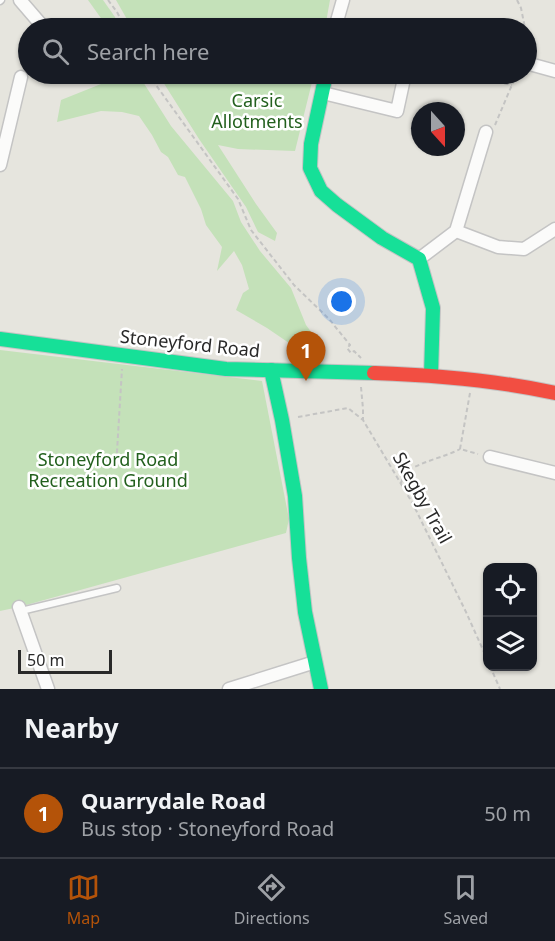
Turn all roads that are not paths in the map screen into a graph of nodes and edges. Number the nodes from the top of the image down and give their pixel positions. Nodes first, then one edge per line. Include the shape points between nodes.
1 (20, 0) edge
2 (342, 0) edge
3 (35, 18) edge
4 (338, 18) edge
5 (537, 66) edge
6 (555, 72) edge
7 (19, 84) edge
8 (324, 84) edge
9 (403, 84) edge
10 (323, 93) junction
11 (486, 132) road end
12 (0, 165) edge
13 (555, 229) edge
14 (456, 231) junction
15 (419, 259) junction
16 (0, 339) edge
17 (271, 370) junction
18 (431, 375) junction
19 (555, 393) edge
20 (490, 457) road end
21 (555, 473) edge
22 (117, 588) dead end
23 (20, 609) joint
24 (315, 662) junction
25 (48, 689) edge
26 (228, 689) edge
27 (321, 689) edge

1 - 3 street
2 - 4 street
5 - 6 street
7 - 12 street
8 - 10 street
9 - 10 street via 397,111
10 - 15 street via 311,144 310,168 321,191 382,238
11 - 14 street
13 - 14 street via 524,249 498,247
14 - 15 street
15 - 18 street via 433,308
16 - 17 street, Stoneyford Road via 226,369
17 - 18 street, Stoneyford Road
17 - 24 street via 295,496 298,558
18 - 19 street, Stoneyford Road
20 - 21 street
22 - 23 lane
23 - 25 street
24 - 26 street
24 - 27 street

